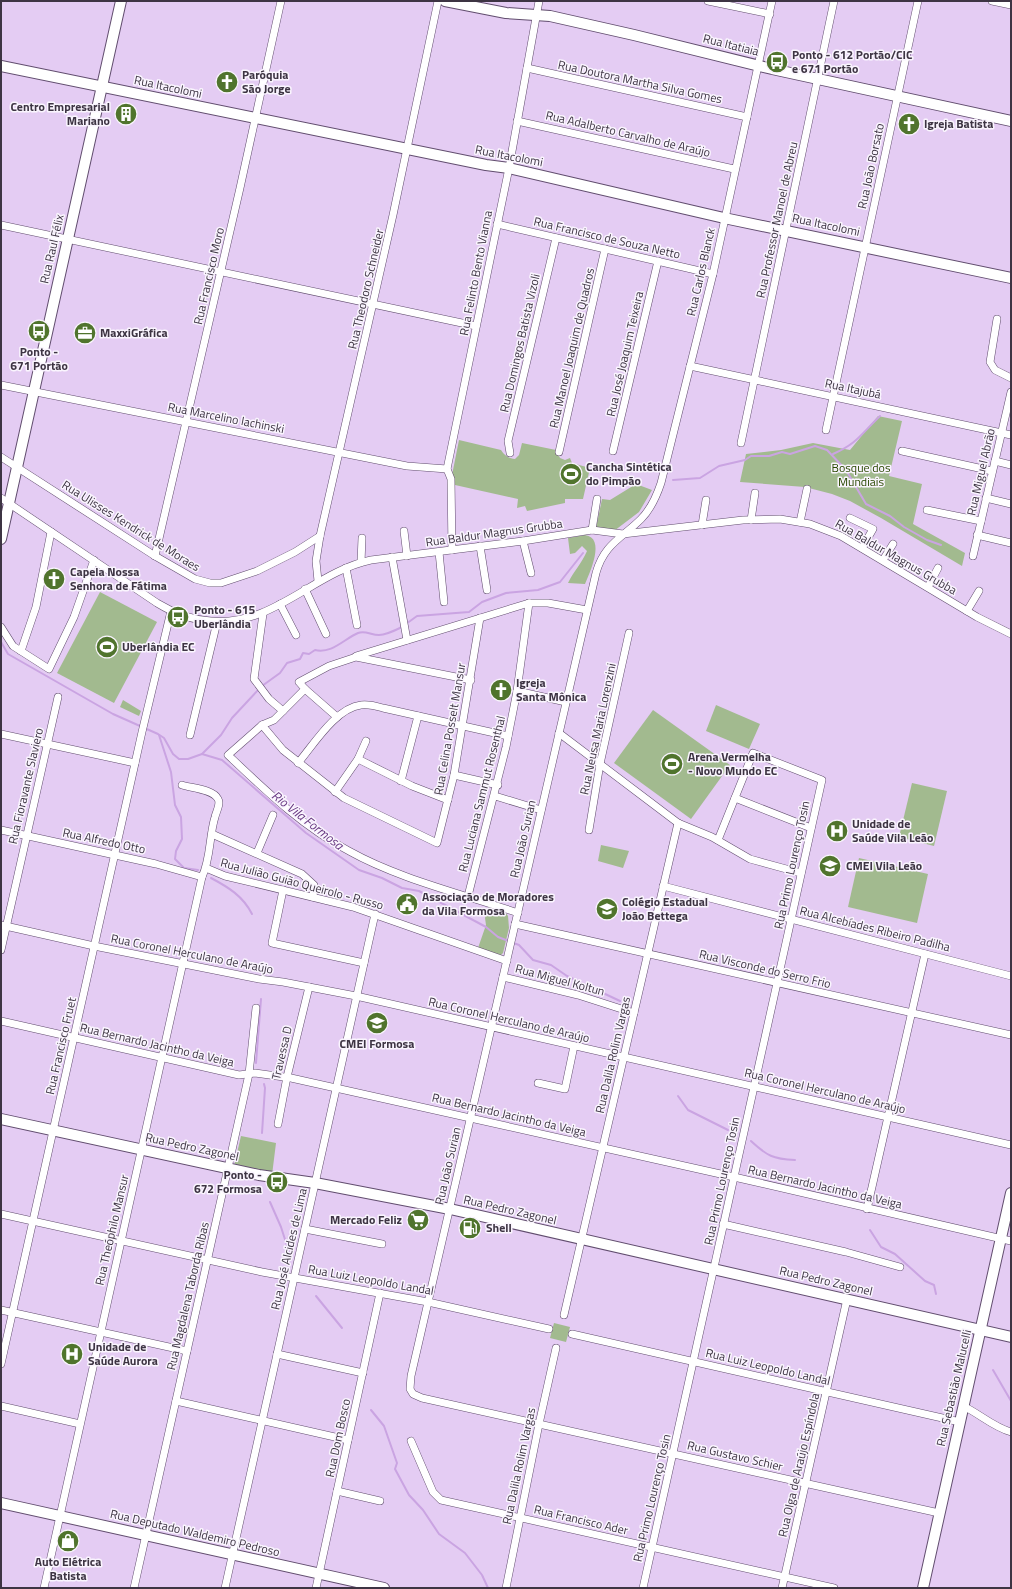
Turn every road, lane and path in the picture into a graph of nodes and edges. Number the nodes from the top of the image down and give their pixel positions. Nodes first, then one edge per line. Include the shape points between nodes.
1 (121, 1) edge
2 (281, 1) edge
3 (438, 1) edge
4 (444, 1) edge
5 (539, 1) edge
6 (708, 1) edge
7 (772, 1) edge
8 (834, 1) edge
9 (918, 1) edge
10 (992, 1) edge
11 (1011, 6) edge
12 (770, 14) junction
13 (537, 15) junction
14 (758, 65) junction
15 (1, 66) edge
16 (527, 68) junction
17 (817, 79) junction
18 (102, 86) junction
19 (896, 96) junction
20 (747, 117) junction
21 (256, 118) junction
22 (1011, 120) edge
23 (517, 121) junction
24 (406, 149) junction
25 (509, 168) junction
26 (734, 169) junction
27 (724, 218) junction
28 (497, 224) junction
29 (1, 225) edge
30 (786, 230) junction
31 (556, 238) junction
32 (68, 239) junction
33 (865, 247) junction
34 (605, 249) junction
35 (658, 261) junction
36 (221, 272) junction
37 (713, 274) junction
38 (1011, 278) edge
39 (373, 304) junction
40 (997, 319) dead end
41 (476, 326) junction
42 (690, 366) junction
43 (1011, 378) edge
44 (755, 380) junction
45 (1, 385) edge
46 (34, 391) junction
47 (1011, 392) edge
48 (833, 396) junction
49 (186, 422) junction
50 (826, 430) dead end
51 (1001, 433) junction
52 (1011, 435) edge
53 (742, 443) dead end
54 (613, 451) dead end
55 (902, 451) dead end
56 (340, 452) junction
57 (559, 452) dead end
58 (510, 453) dead end
59 (1, 457) edge
60 (995, 461) junction
61 (1011, 465) edge
62 (17, 467) junction
63 (447, 469) junction
64 (992, 471) junction
65 (807, 489) dead end
66 (754, 493) dead end
67 (986, 498) junction
68 (597, 499) dead end
69 (706, 500) dead end
70 (5, 501) edge
71 (1011, 504) edge
72 (927, 510) dead end
73 (850, 518) dead end
74 (751, 520) junction
75 (981, 521) junction
76 (800, 522) junction
77 (702, 525) junction
78 (592, 530) junction
79 (404, 531) dead end
80 (51, 532) junction
81 (623, 534) junction
82 (977, 535) junction
83 (320, 536) junction
84 (362, 538) dead end
85 (1, 539) edge
86 (523, 541) junction
87 (1011, 543) edge
88 (893, 544) dead end
89 (480, 546) junction
90 (862, 548) junction
91 (452, 550) junction
92 (439, 552) junction
93 (155, 556) junction
94 (406, 556) junction
95 (972, 556) dead end
96 (392, 557) junction
97 (94, 560) junction
98 (883, 560) junction
99 (361, 562) junction
100 (346, 568) junction
101 (938, 568) dead end
102 (531, 573) dead end
103 (318, 581) junction
104 (928, 587) junction
105 (305, 589) junction
106 (487, 590) dead end
107 (979, 592) dead end
108 (444, 602) dead end
109 (529, 603) junction
110 (280, 604) junction
111 (587, 610) junction
112 (171, 611) junction
113 (967, 611) junction
114 (263, 614) junction
115 (480, 618) junction
116 (217, 622) junction
117 (357, 625) dead end
118 (1, 627) edge
119 (630, 633) dead end
120 (326, 634) dead end
121 (1011, 634) edge
122 (296, 635) dead end
123 (407, 640) junction
124 (21, 652) junction
125 (356, 657) junction
126 (471, 680) junction
127 (305, 689) junction
128 (517, 691) junction
129 (58, 697) dead end
130 (566, 702) junction
131 (284, 711) junction
132 (418, 716) junction
133 (337, 717) junction
134 (262, 724) junction
135 (463, 726) junction
136 (559, 733) junction
137 (1, 734) edge
138 (190, 735) dead end
139 (508, 736) junction
140 (366, 741) dead end
141 (47, 744) junction
142 (358, 759) junction
143 (135, 762) junction
144 (298, 763) junction
145 (600, 764) junction
146 (454, 775) junction
147 (401, 781) junction
148 (182, 785) dead end
149 (498, 785) junction
150 (335, 792) junction
151 (495, 796) junction
152 (735, 798) junction
153 (448, 800) junction
154 (541, 810) junction
155 (273, 814) dead end
156 (678, 823) junction
157 (811, 828) junction
158 (1, 830) edge
159 (588, 830) dead end
160 (212, 834) junction
161 (26, 836) junction
162 (718, 840) junction
163 (257, 853) junction
164 (114, 855) junction
165 (204, 872) junction
166 (801, 873) junction
167 (663, 886) junction
168 (283, 890) junction
169 (468, 896) junction
170 (313, 897) junction
171 (518, 913) junction
172 (375, 914) junction
173 (791, 919) junction
174 (515, 924) junction
175 (4, 925) edge
176 (94, 946) junction
177 (1, 950) edge
178 (647, 954) junction
179 (925, 954) junction
180 (507, 961) junction
181 (364, 963) junction
182 (183, 964) junction
183 (1011, 976) edge
184 (503, 977) junction
185 (777, 983) junction
186 (309, 987) junction
187 (356, 996) junction
188 (256, 1008) dead end
189 (634, 1012) junction
190 (912, 1013) junction
191 (1, 1021) edge
192 (491, 1027) junction
193 (1011, 1035) edge
194 (74, 1037) junction
195 (574, 1046) junction
196 (162, 1057) junction
197 (624, 1057) junction
198 (249, 1074) junction
199 (287, 1077) junction
200 (538, 1084) dead end
201 (754, 1086) junction
202 (336, 1088) junction
203 (888, 1117) junction
204 (471, 1118) junction
205 (1, 1119) edge
206 (278, 1124) dead end
207 (53, 1130) junction
208 (1011, 1144) edge
209 (602, 1148) junction
210 (142, 1149) junction
211 (228, 1168) junction
212 (734, 1177) junction
213 (315, 1183) junction
214 (1011, 1193) edge
215 (450, 1209) junction
216 (867, 1209) junction
217 (1, 1214) edge
218 (33, 1221) junction
219 (723, 1224) junction
220 (305, 1229) junction
221 (581, 1239) junction
222 (1001, 1239) junction
223 (121, 1241) junction
224 (1011, 1241) edge
225 (382, 1244) dead end
226 (208, 1260) junction
227 (900, 1268) dead end
228 (714, 1269) junction
229 (294, 1278) junction
230 (380, 1293) junction
231 (847, 1299) junction
232 (428, 1302) junction
233 (1, 1310) edge
234 (13, 1312) junction
235 (564, 1315) dead end
236 (549, 1329) dead end
237 (980, 1330) junction
238 (101, 1332) junction
239 (572, 1334) dead end
240 (1011, 1337) edge
241 (556, 1348) dead end
242 (187, 1351) junction
243 (277, 1354) junction
244 (693, 1362) junction
245 (1, 1364) edge
246 (363, 1373) junction
247 (411, 1392) joint
248 (826, 1392) junction
249 (176, 1401) junction
250 (1, 1406) edge
251 (963, 1406) junction
252 (263, 1420) junction
253 (960, 1422) junction
254 (80, 1424) junction
255 (539, 1424) junction
256 (1011, 1432) edge
257 (348, 1440) junction
258 (411, 1441) dead end
259 (673, 1454) junction
260 (806, 1483) junction
261 (337, 1491) junction
262 (380, 1501) dead end
263 (1, 1503) edge
264 (939, 1513) junction
265 (60, 1516) junction
266 (520, 1517) junction
267 (146, 1535) junction
268 (652, 1547) junction
269 (233, 1554) junction
270 (319, 1574) junction
271 (785, 1577) junction
272 (44, 1588) edge
273 (134, 1588) edge
274 (225, 1588) edge
275 (316, 1588) edge
276 (384, 1588) edge
277 (506, 1588) edge
278 (643, 1588) edge
279 (782, 1588) edge
280 (834, 1588) edge
281 (922, 1588) edge

1 - 18 street, Rua Raul Félix
2 - 21 street, Rua Francisco Moro
3 - 24 street, Rua Theodoro Schneider
4 - 13 street, Rua Itatiaia via 506,13
5 - 13 street, Rua Felinto Bento Vianna
6 - 12 street
7 - 12 street, Rua Carlos Blanck
8 - 17 street, Rua Professor Manoel de Abreu
9 - 19 street, Rua João Borsato
10 - 11 street
12 - 14 street, Rua Carlos Blanck
13 - 14 street, Rua Itatiaia
13 - 16 street, Rua Felinto Bento Vianna
14 - 17 street, Rua Itatiaia
14 - 20 street, Rua Carlos Blanck
15 - 18 street, Rua Itacolomi
16 - 20 street, Rua Doutora Martha Silva Gomes
16 - 23 street, Rua Felinto Bento Vianna
17 - 19 street, Rua Itatiaia
17 - 30 street, Rua Professor Manoel de Abreu
18 - 21 street, Rua Itacolomi
18 - 32 street, Rua Raul Félix
19 - 22 street, Rua Itatiaia
19 - 33 street, Rua João Borsato
20 - 26 street, Rua Carlos Blanck
21 - 24 street, Rua Itacolomi
21 - 36 street, Rua Francisco Moro
23 - 25 street, Rua Felinto Bento Vianna
23 - 26 street, Rua Adalberto Carvalho de Araújo
24 - 25 street, Rua Itacolomi
24 - 39 street, Rua Theodoro Schneider
25 - 27 street, Rua Itacolomi
25 - 28 street, Rua Felinto Bento Vianna
26 - 27 street, Rua Carlos Blanck
27 - 30 street, Rua Itacolomi
27 - 37 street, Rua Carlos Blanck
28 - 31 street, Rua Francisco de Souza Netto
28 - 41 street, Rua Felinto Bento Vianna
29 - 32 street
30 - 33 street, Rua Itacolomi
30 - 44 street, Rua Professor Manoel de Abreu
31 - 34 street, Rua Francisco de Souza Netto
31 - 58 street, Rua Domingos Batista Vizoli via 508,441
32 - 36 street
32 - 46 street, Rua Raul Félix
33 - 38 street, Rua Itacolomi
33 - 48 street, Rua João Borsato
34 - 35 street, Rua Francisco de Souza Netto
34 - 57 street, Rua Manoel Joaquim de Quadros
35 - 37 street, Rua Francisco de Souza Netto
35 - 54 street, Rua José Joaquim Teixeira
36 - 39 street
36 - 49 street, Rua Francisco Moro
37 - 42 street, Rua Carlos Blanck
39 - 41 street
39 - 56 street, Rua Theodoro Schneider
40 - 43 street via 990,362 995,370
41 - 63 street, Rua Felinto Bento Vianna
42 - 44 street, Rua Itajubá
42 - 81 street, Rua Carlos Blanck via 658,493 642,518
44 - 48 street, Rua Itajubá
44 - 53 street, Rua Professor Manoel de Abreu
45 - 46 street, Rua Marcelino Iachinski
46 - 49 street, Rua Marcelino Iachinski
46 - 62 street, Rua Raul Félix
47 - 51 street, Rua Miguel Abrão
48 - 50 street, Rua João Borsato
48 - 51 street, Rua Itajubá
49 - 56 street, Rua Marcelino Iachinski
49 - 93 street, Rua Francisco Moro
51 - 52 street, Rua Itajubá
51 - 60 street, Rua Miguel Abrão
55 - 64 street
56 - 63 street, Rua Marcelino Iachinski via 420,468
56 - 83 street, Rua Theodoro Schneider
59 - 62 street, Rua Ulisses Kendrick de Moraes
60 - 61 street
60 - 64 street, Rua Miguel Abrão
62 - 70 street, Rua Raul Félix
62 - 93 street, Rua Ulisses Kendrick de Moraes
63 - 91 street, Rua Felinto Bento Vianna via 451,479
64 - 67 street, Rua Miguel Abrão
65 - 76 street
66 - 74 street
67 - 71 street
67 - 75 street, Rua Miguel Abrão
68 - 78 street
69 - 77 street
70 - 80 street, Rua Baldur Magnus Grubba
70 - 85 street, Rua Raul Félix
72 - 75 street
73 - 90 street via 872,529
74 - 76 street, Rua Baldur Magnus Grubba via 780,519
74 - 77 street, Rua Baldur Magnus Grubba
75 - 82 street, Rua Miguel Abrão
76 - 90 street, Rua Baldur Magnus Grubba via 830,532
77 - 81 street, Rua Baldur Magnus Grubba
78 - 81 street, Rua Baldur Magnus Grubba
78 - 86 street, Rua Baldur Magnus Grubba
79 - 94 street
80 - 97 street, Rua Baldur Magnus Grubba
80 - 124 street via 36,607
81 - 111 street, Rua João Surian via 608,548 598,563
82 - 87 street
82 - 95 street, Rua Miguel Abrão
83 - 93 street, Rua Ulisses Kendrick de Moraes via 257,571 221,583 195,579
83 - 103 street, Rua Theodoro Schneider via 316,558
84 - 99 street
86 - 89 street, Rua Baldur Magnus Grubba
86 - 102 street
88 - 98 street
89 - 91 street, Rua Baldur Magnus Grubba
89 - 106 street
90 - 98 street, Rua Baldur Magnus Grubba
91 - 92 street, Rua Baldur Magnus Grubba
92 - 94 street, Rua Baldur Magnus Grubba
92 - 108 street
94 - 96 street, Rua Baldur Magnus Grubba
96 - 99 street, Rua Baldur Magnus Grubba
96 - 123 street
97 - 112 street, Rua Baldur Magnus Grubba
97 - 124 street via 74,616 49,669
98 - 104 street, Rua Baldur Magnus Grubba
99 - 100 street, Rua Baldur Magnus Grubba
100 - 103 street, Rua Baldur Magnus Grubba
100 - 117 street
101 - 104 street
103 - 105 street, Rua Baldur Magnus Grubba
104 - 113 street, Rua Baldur Magnus Grubba
105 - 110 street, Rua Baldur Magnus Grubba
105 - 120 street
107 - 113 street
109 - 111 street via 548,603
109 - 115 street
109 - 128 street, Rua Luciana Sammut Rosenthal
110 - 114 street, Rua Baldur Magnus Grubba
110 - 122 street
111 - 130 street, Rua João Surian
112 - 116 street, Rua Baldur Magnus Grubba via 189,618
112 - 143 street, Rua Francisco Fruet
113 - 121 street, Rua Baldur Magnus Grubba
114 - 116 street, Rua Baldur Magnus Grubba via 240,621
114 - 131 street via 258,684
115 - 123 street
115 - 126 street, Rua Celina Posselt Mansur
116 - 138 street
118 - 124 street via 13,646
119 - 145 street, Rua Neusa Maria Lorenzini
123 - 125 street
125 - 126 street
125 - 127 street via 329,666 299,682
126 - 135 street, Rua Celina Posselt Mansur
127 - 131 street
127 - 133 street
128 - 130 street
128 - 139 street, Rua Luciana Sammut Rosenthal
129 - 141 street, Rua Fioravante Slaviero
130 - 136 street, Rua João Surian
131 - 134 street via 272,722
132 - 133 street via 362,705 350,708
132 - 135 street
132 - 147 street
133 - 144 street
134 - 144 street via 277,744
134 - 169 street via 228,755 280,804 344,848 390,869
135 - 139 street
135 - 146 street, Rua Celina Posselt Mansur
136 - 145 street
136 - 154 street, Rua João Surian
137 - 141 street
139 - 149 street, Rua Luciana Sammut Rosenthal
140 - 142 street
141 - 143 street
141 - 161 street, Rua Fioravante Slaviero
142 - 147 street
142 - 150 street
143 - 164 street, Rua Francisco Fruet
144 - 150 street
145 - 156 street
145 - 159 street, Rua Neusa Maria Lorenzini
146 - 149 street
146 - 153 street, Rua Celina Posselt Mansur
147 - 153 street
148 - 160 street, Rua Theóphilo Mansur via 208,792 218,798
149 - 151 street, Rua Luciana Sammut Rosenthal
150 - 153 street, Rua Celina Posselt Mansur via 358,806 437,843
151 - 154 street
151 - 169 street, Rua Luciana Sammut Rosenthal
152 - 157 street
152 - 157 street, Rua Primo Lourenço Tosin via 753,753 822,780
152 - 162 street
154 - 171 street, Rua João Surian
155 - 163 street
156 - 162 street
156 - 167 street, Rua Dalila Rolim Vargas
157 - 166 street, Rua Primo Lourenço Tosin
158 - 161 street, Rua Alfredo Otto
160 - 163 street
160 - 165 street, Rua Theóphilo Mansur
161 - 164 street, Rua Alfredo Otto
161 - 175 street, Rua Fioravante Slaviero
162 - 166 street via 750,859
163 - 170 street via 296,870 307,878 314,885
164 - 165 street, Rua Alfredo Otto
164 - 176 street, Rua Francisco Fruet
165 - 168 street, Rua Julião Guião Queirolo - Russo
165 - 182 street, Rua Theóphilo Mansur
166 - 173 street, Rua Primo Lourenço Tosin
167 - 173 street, Rua Alcebíades Ribeiro Padilha
167 - 178 street, Rua Dalila Rolim Vargas
168 - 170 street, Rua Julião Guião Queirolo - Russo
168 - 181 street via 272,943
169 - 171 street
170 - 172 street, Rua Julião Guião Queirolo - Russo
171 - 174 street, Rua João Surian
172 - 180 street, Rua Julião Guião Queirolo - Russo
172 - 181 street, Rua José Alcides de Lima
173 - 179 street, Rua Alcebíades Ribeiro Padilha
173 - 185 street, Rua Primo Lourenço Tosin
174 - 178 street, Rua Visconde do Serro Frio
174 - 180 street, Rua João Surian
175 - 176 street, Rua Coronel Herculano de Araújo
175 - 177 street, Rua Fioravante Slaviero
176 - 182 street, Rua Coronel Herculano de Araújo
176 - 194 street, Rua Francisco Fruet
178 - 185 street, Rua Visconde do Serro Frio
178 - 189 street, Rua Dalila Rolim Vargas
179 - 183 street, Rua Alcebíades Ribeiro Padilha
179 - 190 street
180 - 184 street, Rua João Surian
181 - 187 street, Rua José Alcides de Lima
182 - 186 street, Rua Coronel Herculano de Araújo
182 - 196 street, Rua Theóphilo Mansur
184 - 189 street, Rua Miguel Koltun
184 - 192 street, Rua João Surian
185 - 190 street, Rua Visconde do Serro Frio
185 - 201 street, Rua Primo Lourenço Tosin
186 - 187 street, Rua Coronel Herculano de Araújo
186 - 199 street, Travessa D
187 - 192 street, Rua Coronel Herculano de Araújo
187 - 202 street, Rua José Alcides de Lima
188 - 198 street, Rua Magdalena Taborda Ribas
189 - 197 street, Rua Dalila Rolim Vargas
190 - 193 street, Rua Visconde do Serro Frio
190 - 203 street
191 - 194 street, Rua Bernardo Jacintho da Veiga
192 - 195 street, Rua Coronel Herculano de Araújo
192 - 204 street, Rua João Surian
194 - 196 street, Rua Bernardo Jacintho da Veiga
194 - 207 street, Rua Francisco Fruet
195 - 197 street, Rua Coronel Herculano de Araújo
195 - 200 street via 565,1089
196 - 198 street, Rua Bernardo Jacintho da Veiga via 239,1075
196 - 210 street, Rua Theóphilo Mansur
197 - 201 street, Rua Coronel Herculano de Araújo
197 - 209 street, Rua Dalila Rolim Vargas
198 - 199 street, Rua Bernardo Jacintho da Veiga via 255,1072
198 - 211 street, Rua Magdalena Taborda Ribas
199 - 202 street, Rua Bernardo Jacintho da Veiga
199 - 206 street, Travessa D
201 - 203 street, Rua Coronel Herculano de Araújo
201 - 212 street, Rua Primo Lourenço Tosin
202 - 204 street, Rua Bernardo Jacintho da Veiga
202 - 213 street, Rua José Alcides de Lima
203 - 208 street, Rua Coronel Herculano de Araújo
203 - 216 street
204 - 209 street, Rua Bernardo Jacintho da Veiga
204 - 215 street, Rua João Surian
205 - 207 street, Rua Pedro Zagonel
207 - 210 street, Rua Pedro Zagonel
207 - 218 street, Rua Francisco Fruet
209 - 212 street, Rua Bernardo Jacintho da Veiga
209 - 221 street, Rua Dalila Rolim Vargas
210 - 211 street, Rua Pedro Zagonel
210 - 223 street, Rua Theóphilo Mansur
211 - 213 street, Rua Pedro Zagonel
211 - 226 street, Rua Magdalena Taborda Ribas
212 - 216 street, Rua Bernardo Jacintho da Veiga
212 - 219 street, Rua Primo Lourenço Tosin
213 - 215 street, Rua Pedro Zagonel
213 - 220 street, Rua José Alcides de Lima
214 - 222 street, Rua Sebastião Malucelli
215 - 221 street, Rua Pedro Zagonel
215 - 232 street, Rua João Surian
216 - 222 street, Rua Bernardo Jacintho da Veiga
217 - 218 street, Rua Luiz Leopoldo Landal
218 - 223 street, Rua Luiz Leopoldo Landal
218 - 234 street, Rua Francisco Fruet
219 - 227 street via 851,1253
219 - 228 street, Rua Primo Lourenço Tosin
220 - 225 street
220 - 229 street, Rua José Alcides de Lima
221 - 228 street, Rua Pedro Zagonel
221 - 235 street, Rua Dalila Rolim Vargas
222 - 224 street, Rua Bernardo Jacintho da Veiga
222 - 237 street, Rua Sebastião Malucelli
223 - 226 street, Rua Luiz Leopoldo Landal
223 - 238 street, Rua Theóphilo Mansur
226 - 229 street, Rua Luiz Leopoldo Landal
226 - 242 street, Rua Magdalena Taborda Ribas
228 - 231 street, Rua Pedro Zagonel
228 - 244 street, Rua Primo Lourenço Tosin
229 - 230 street, Rua Luiz Leopoldo Landal
229 - 243 street, Rua José Alcides de Lima
230 - 232 street, Rua Luiz Leopoldo Landal
230 - 246 street, Rua Dom Bosco
231 - 237 street, Rua Pedro Zagonel
231 - 248 street, Rua Olga de Araújo Espíndola
232 - 236 street, Rua Luiz Leopoldo Landal
232 - 247 street, Rua João Surian via 410,1381
233 - 234 street
234 - 238 street
234 - 245 street, Rua Francisco Fruet
237 - 240 street, Rua Pedro Zagonel
237 - 251 street, Rua Sebastião Malucelli
238 - 242 street
238 - 254 street, Rua Theóphilo Mansur
239 - 244 street, Rua Luiz Leopoldo Landal
241 - 255 street, Rua Dalila Rolim Vargas
242 - 249 street, Rua Magdalena Taborda Ribas
243 - 246 street
243 - 252 street, Rua José Alcides de Lima
244 - 248 street, Rua Luiz Leopoldo Landal
244 - 259 street, Rua Primo Lourenço Tosin
246 - 257 street, Rua Dom Bosco
247 - 255 street, Rua Gustavo Schier via 422,1398
248 - 253 street, Rua Luiz Leopoldo Landal
248 - 260 street, Rua Olga de Araújo Espíndola
249 - 252 street
249 - 267 street, Rua Magdalena Taborda Ribas
250 - 254 street
251 - 253 street, Rua Sebastião Malucelli
251 - 256 street via 996,1427
252 - 257 street
252 - 269 street, Rua José Alcides de Lima
253 - 264 street, Rua Sebastião Malucelli
254 - 265 street, Rua Theóphilo Mansur
255 - 259 street, Rua Gustavo Schier
255 - 266 street, Rua Dalila Rolim Vargas
257 - 261 street, Rua Dom Bosco
258 - 266 street, Rua Francisco Ader via 434,1492 441,1500
259 - 260 street, Rua Gustavo Schier
259 - 268 street, Rua Primo Lourenço Tosin
260 - 264 street, Rua Gustavo Schier
260 - 271 street, Rua Olga de Araújo Espíndola
261 - 262 street
261 - 270 street, Rua Dom Bosco
263 - 265 street, Rua Deputado Waldemiro Pedroso
264 - 281 street, Rua Sebastião Malucelli
265 - 267 street, Rua Deputado Waldemiro Pedroso
265 - 272 street, Rua Theóphilo Mansur
266 - 268 street, Rua Francisco Ader
266 - 277 street, Rua Dalila Rolim Vargas
267 - 269 street, Rua Deputado Waldemiro Pedroso
267 - 273 street, Rua Magdalena Taborda Ribas
268 - 271 street, Rua Francisco Ader
268 - 278 street, Rua Primo Lourenço Tosin
269 - 270 street, Rua Deputado Waldemiro Pedroso
269 - 274 street, Rua José Alcides de Lima
270 - 275 street, Rua Dom Bosco
270 - 276 street, Rua Deputado Waldemiro Pedroso
271 - 279 street, Rua Olga de Araújo Espíndola
271 - 280 street, Rua Francisco Ader

